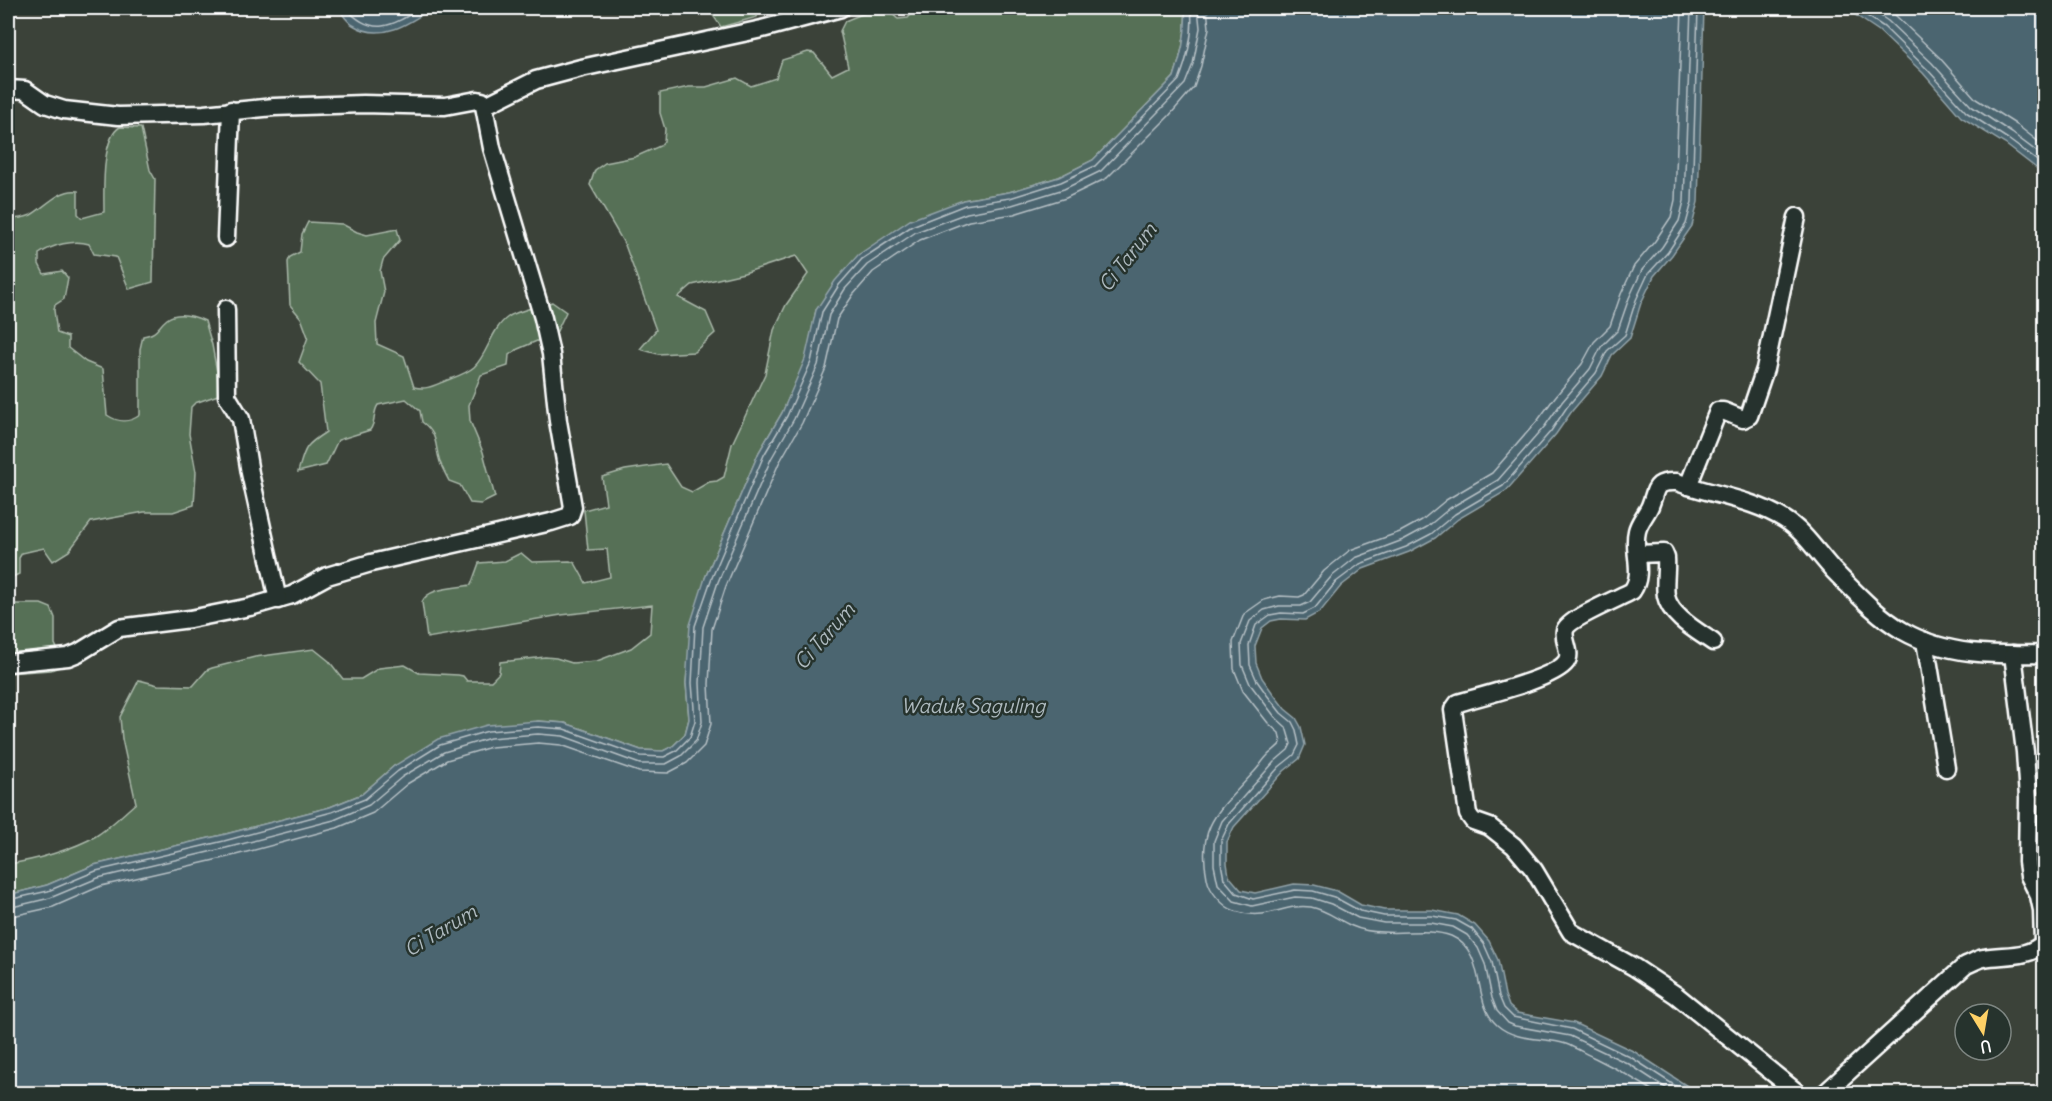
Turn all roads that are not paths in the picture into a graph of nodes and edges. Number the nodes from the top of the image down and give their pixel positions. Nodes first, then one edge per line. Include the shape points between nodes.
1 (841, 8) edge
2 (8, 89) edge
3 (484, 106) junction
4 (231, 110) junction
5 (1797, 217) dead end
6 (226, 238) dead end
7 (226, 309) dead end
8 (1688, 486) junction
9 (1637, 554) junction
10 (278, 600) junction
11 (1925, 641) junction
12 (1713, 642) dead end
13 (2013, 654) junction
14 (2044, 654) edge
15 (8, 663) edge
16 (1946, 768) dead end
17 (1799, 1094) edge
18 (1824, 1094) edge

1 - 3 street via 536,80
2 - 4 street via 25,90 54,108 96,114
3 - 4 street via 477,99 445,106 363,104
3 - 10 street via 492,147 543,318 573,511 570,516 551,522 332,574
4 - 6 street
5 - 8 street via 1766,369 1749,416 1741,418 1718,411
7 - 10 street via 227,396 241,419
8 - 9 street via 1677,482 1659,484 1639,524
8 - 11 street via 1765,509 1785,519 1876,610 1902,630
9 - 12 street via 1664,553 1670,605
9 - 17 street via 1637,584 1632,591 1567,626 1566,663 1540,677 1454,706 1468,814 1514,846 1534,870 1570,932 1663,985
10 - 15 street via 190,619 119,628 68,657
11 - 13 street via 1962,651
11 - 16 street
13 - 14 street
13 - 18 street via 2028,786 2027,862 2042,909 2043,943 2025,954 1981,958 1966,965

